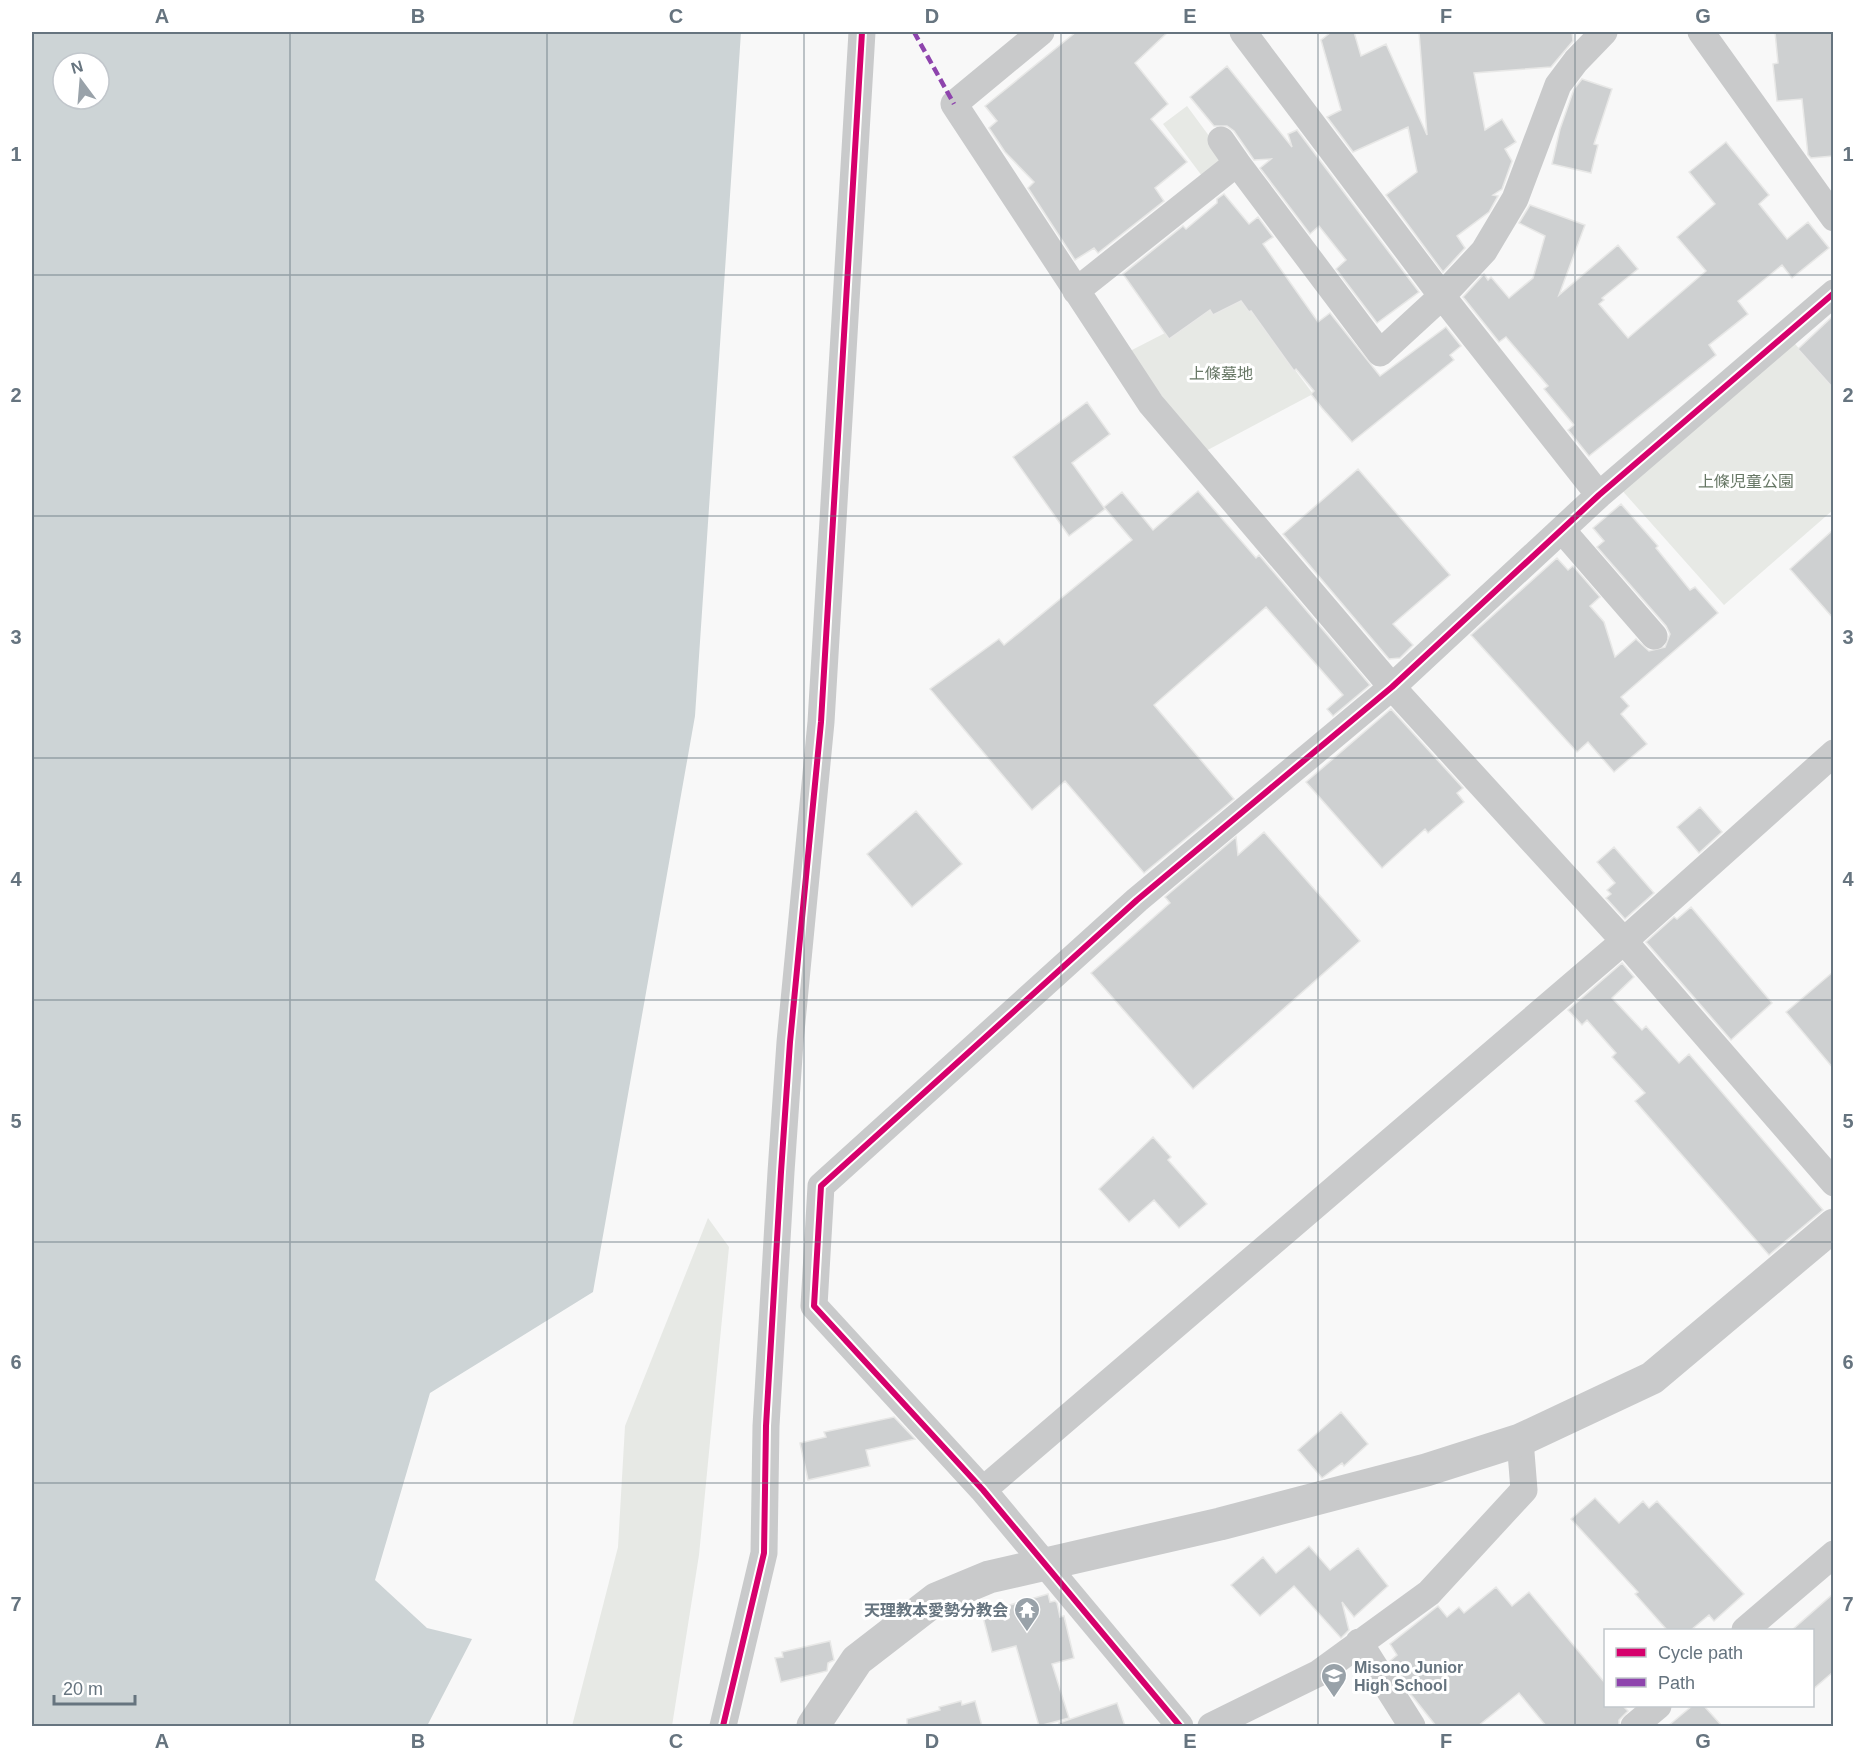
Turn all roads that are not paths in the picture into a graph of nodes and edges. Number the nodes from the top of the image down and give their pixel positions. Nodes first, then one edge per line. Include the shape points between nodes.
1 (862, 32) edge
2 (1041, 32) edge
3 (1244, 32) edge
4 (1604, 32) edge
5 (1701, 32) edge
6 (1221, 140) dead end
7 (1237, 163) junction
8 (1833, 218) edge
9 (1077, 291) junction
10 (1833, 293) edge
11 (1443, 296) junction
12 (1599, 495) junction
13 (1562, 530) junction
14 (1654, 636) dead end
15 (1392, 687) junction
16 (1833, 753) edge
17 (1624, 941) junction
18 (1833, 1183) edge
19 (1833, 1225) edge
20 (1520, 1440) junction
21 (983, 1490) junction
22 (1833, 1554) edge
23 (1044, 1565) junction
24 (1746, 1629) edge
25 (1359, 1642) junction
26 (1657, 1707) edge
27 (723, 1726) edge
28 (813, 1726) edge
29 (1180, 1726) edge
30 (1210, 1726) edge
31 (1412, 1726) edge
32 (1634, 1726) edge

1 - 27 street via 821,723 790,1042 780,1195 766,1426 764,1553
2 - 9 street via 954,104
3 - 11 street
4 - 11 street via 1558,85 1515,199 1484,251
5 - 8 street
6 - 7 street
7 - 9 street
7 - 11 street via 1380,353
9 - 15 street via 1151,404
10 - 12 street
11 - 12 street
12 - 13 street
13 - 14 street
13 - 15 street
15 - 17 street
15 - 21 street via 1137,900 822,1186 814,1306
16 - 17 street
17 - 18 street
17 - 21 street
19 - 20 street via 1652,1378
20 - 23 street via 1426,1470
20 - 25 street via 1524,1490 1429,1593
21 - 23 street
22 - 24 street
23 - 28 street via 989,1577 936,1599 857,1660
23 - 29 street
25 - 30 street via 1319,1673
25 - 31 street
26 - 32 street

